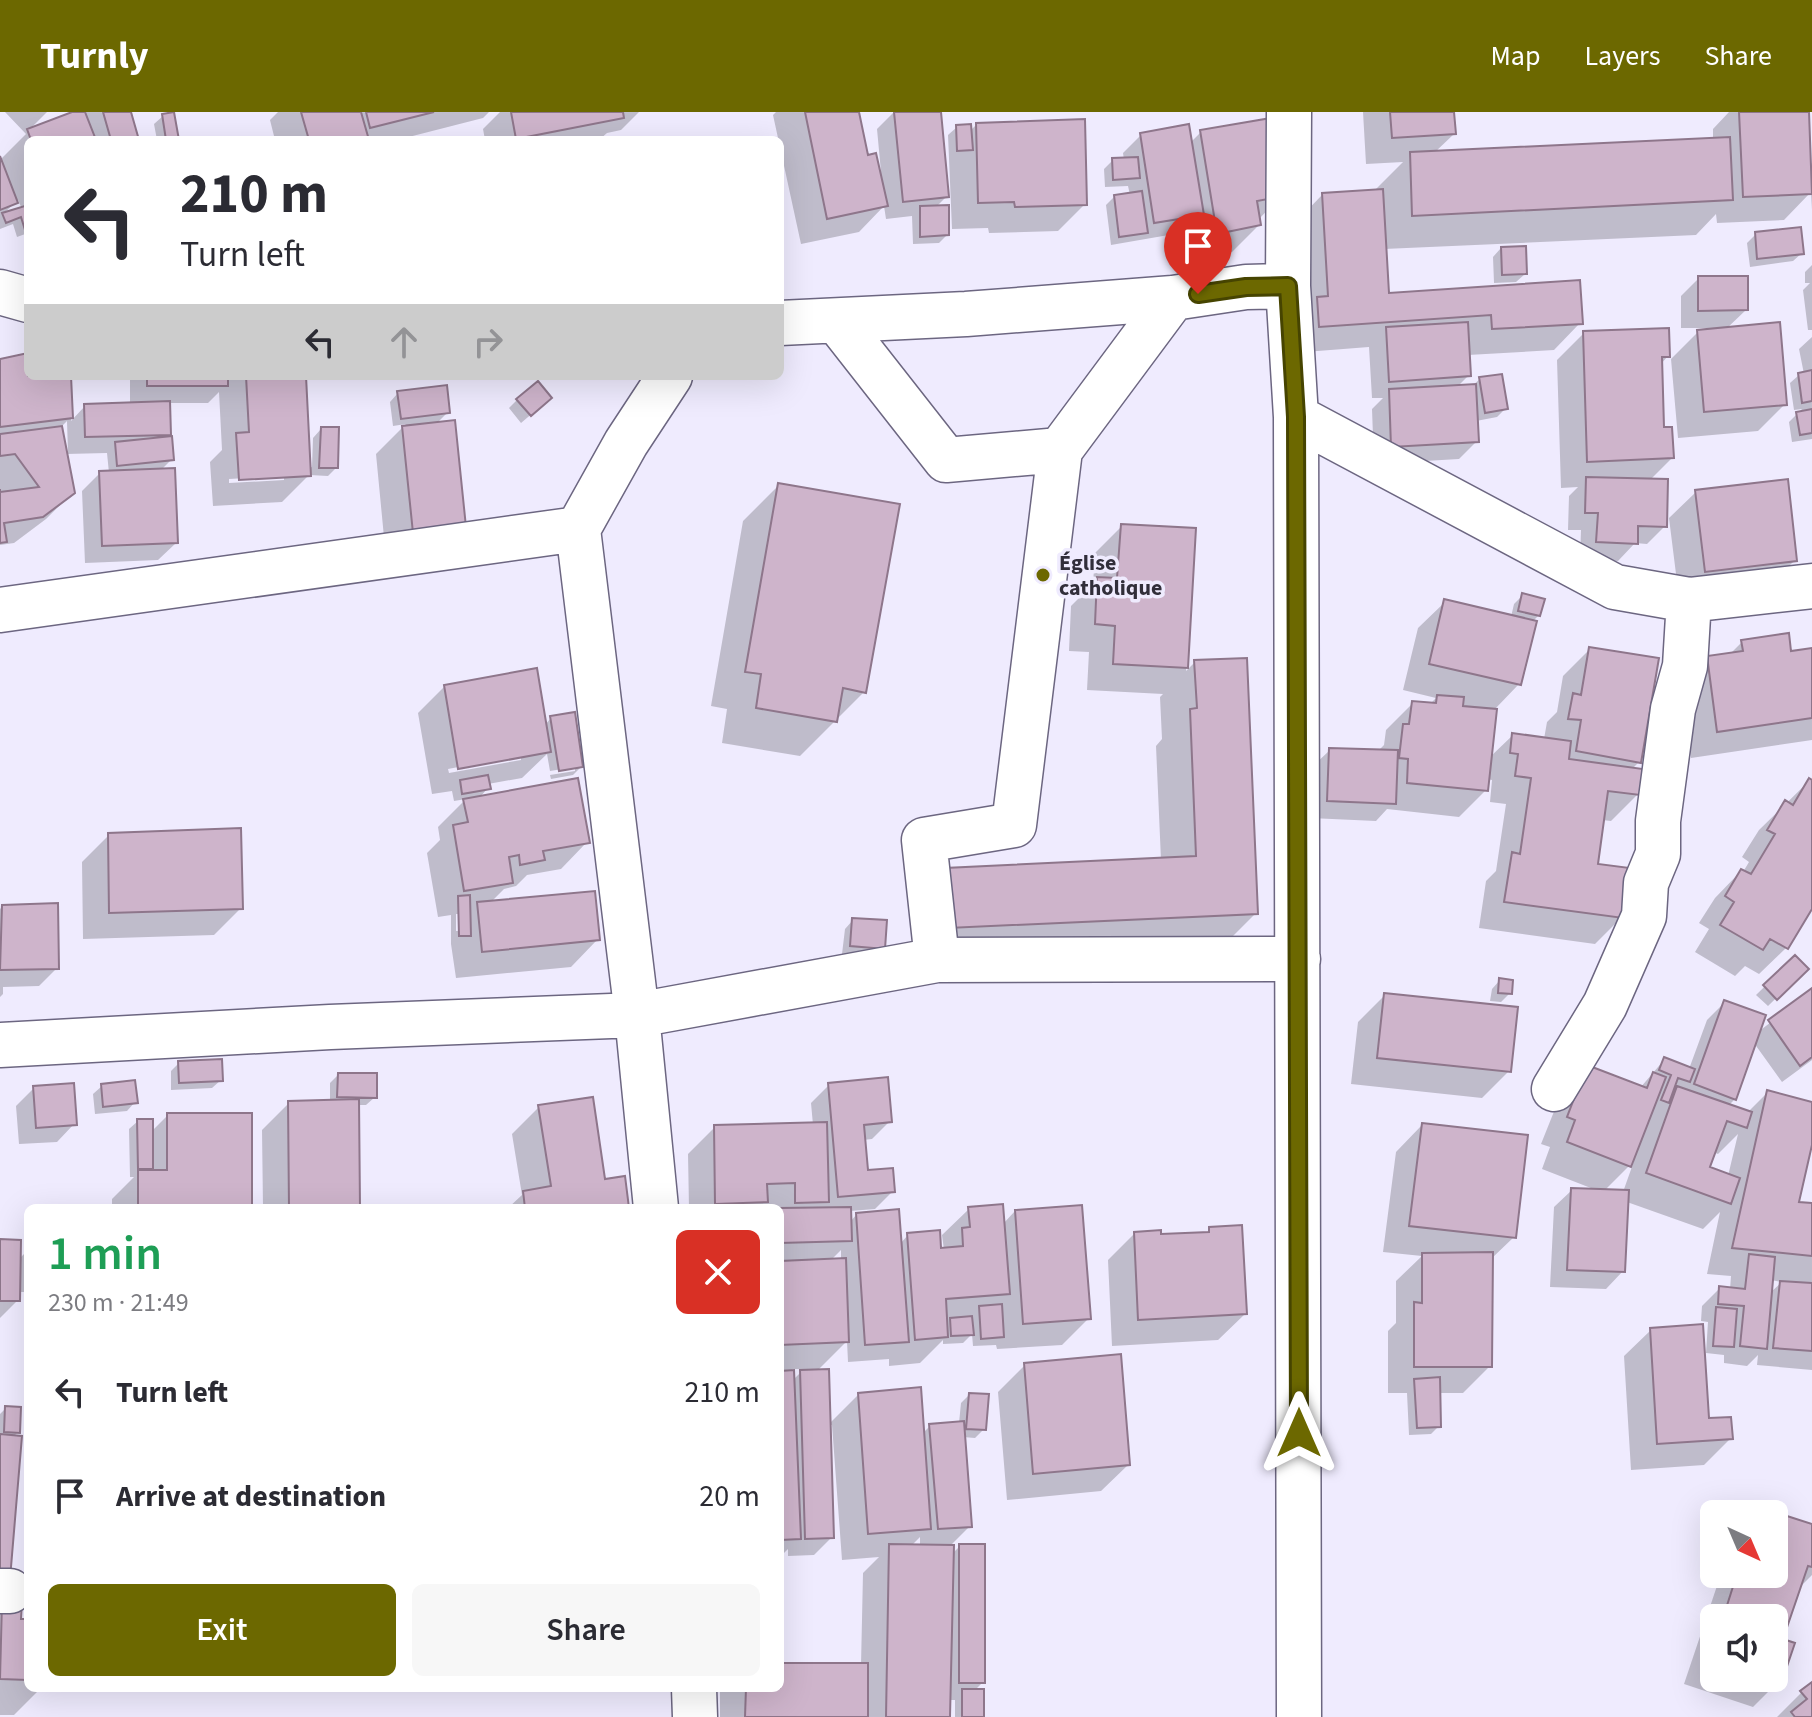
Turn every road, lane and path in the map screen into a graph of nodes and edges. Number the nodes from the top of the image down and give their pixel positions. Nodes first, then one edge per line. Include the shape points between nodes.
1 (1289, 112) edge
2 (1288, 286) junction
3 (0, 292) edge
4 (1173, 298) junction
5 (24, 299) edge
6 (837, 321) junction
7 (784, 323) edge
8 (667, 380) edge
9 (1296, 417) junction
10 (1060, 450) junction
11 (578, 529) junction
12 (1812, 586) edge
13 (1689, 600) junction
14 (0, 610) edge
15 (1298, 959) junction
16 (937, 960) junction
17 (637, 1015) junction
18 (0, 1045) edge
19 (1554, 1089) dead end
20 (656, 1204) edge
21 (694, 1692) edge
22 (695, 1717) edge
23 (1299, 1717) edge

1 - 2 street
2 - 4 street
2 - 9 street
3 - 5 street
4 - 6 street
4 - 10 street
6 - 7 street
6 - 10 street via 946,460
8 - 11 street
9 - 13 street via 1615,587
9 - 15 street
10 - 16 street via 1014,825 924,840
11 - 14 street
11 - 17 street
12 - 13 street
13 - 19 street via 1685,666 1673,709 1658,854 1646,883 1644,916 1605,1005
15 - 16 street
15 - 23 street
16 - 17 street
17 - 18 street
17 - 20 street
21 - 22 street

